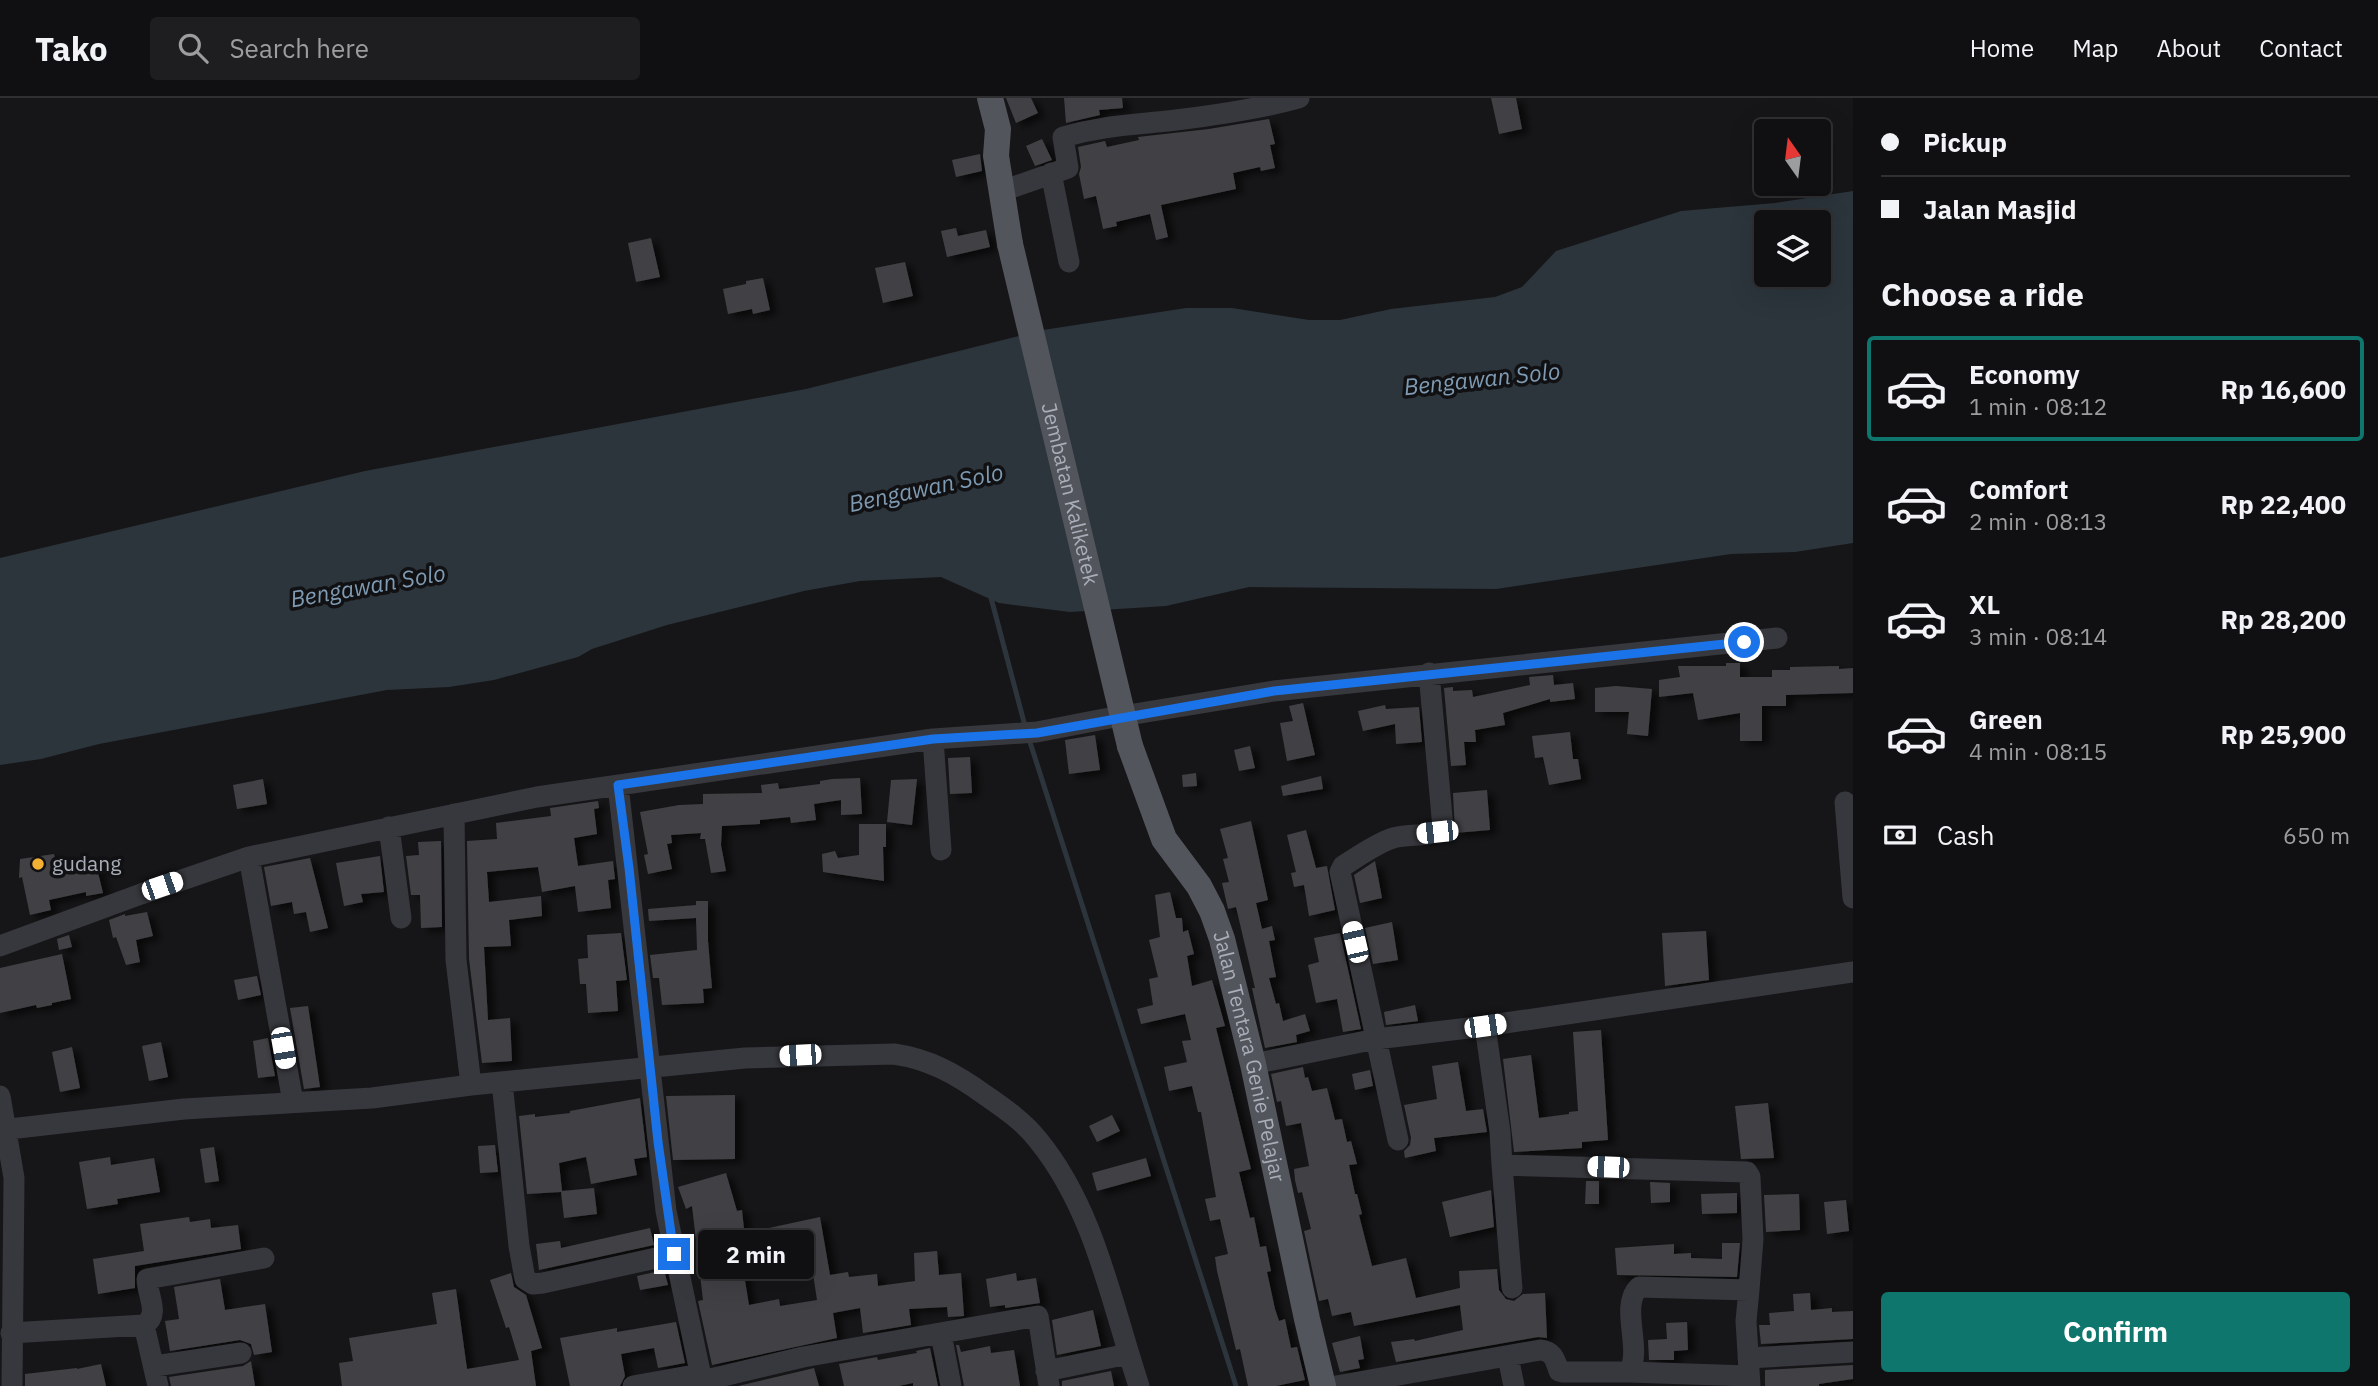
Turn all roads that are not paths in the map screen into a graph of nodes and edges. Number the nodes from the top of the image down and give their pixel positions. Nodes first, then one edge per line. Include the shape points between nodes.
1 (990, 98) edge
2 (1298, 98) edge
3 (1051, 173) junction
4 (1002, 191) junction
5 (1069, 262) dead end
6 (1777, 638) dead end
7 (1429, 673) junction
8 (933, 739) junction
9 (1130, 746) joint
10 (618, 785) junction
11 (1845, 802) dead end
12 (454, 814) junction
13 (389, 827) junction
14 (941, 850) dead end
15 (249, 857) junction
16 (1853, 898) edge
17 (401, 918) dead end
18 (0, 946) edge
19 (1853, 972) edge
20 (1485, 1026) junction
21 (1376, 1039) junction
22 (1253, 1064) junction
23 (651, 1067) junction
24 (502, 1082) junction
25 (471, 1085) junction
26 (0, 1096) edge
27 (293, 1102) junction
28 (3, 1130) edge
29 (1398, 1140) dead end
30 (1502, 1165) junction
31 (674, 1254) junction
32 (264, 1258) dead end
33 (1512, 1288) dead end
34 (1749, 1290) junction
35 (144, 1325) junction
36 (941, 1334) junction
37 (8, 1337) edge
38 (1853, 1352) edge
39 (241, 1353) dead end
40 (1128, 1354) junction
41 (1508, 1357) junction
42 (1629, 1372) junction
43 (1749, 1373) edge
44 (156, 1376) edge
45 (1047, 1379) edge
46 (701, 1380) edge
47 (12, 1386) edge
48 (633, 1386) edge
49 (951, 1386) edge
50 (1139, 1386) edge
51 (1323, 1386) edge
52 (1336, 1386) edge
53 (1514, 1386) edge

1 - 4 main road, Jembatan Kaliketek via 998,129 996,156
2 - 3 street via 1063,137 1068,168
3 - 4 street
3 - 5 street
4 - 9 main road, Jembatan Kaliketek, bridge via 1010,244
6 - 7 street
7 - 8 street via 1274,691 1037,733
7 - 21 street via 1443,828 1380,843 1340,872
8 - 10 street
8 - 14 street
9 - 22 main road, Jalan Tentara Genie Pelajar via 1164,839 1212,911
10 - 12 street
10 - 23 street
11 - 16 street
12 - 13 street
12 - 25 street via 456,960
13 - 15 street
13 - 17 street
15 - 18 street
15 - 27 street
19 - 20 street
20 - 21 street
20 - 30 street
21 - 22 street
21 - 29 street
22 - 51 main road, Jalan Tentara Genie Pelajar
23 - 24 street
23 - 31 street
23 - 40 street via 745,1058 894,1054 942,1067 1011,1113 1054,1162 1089,1225
24 - 25 street
24 - 31 street via 525,1279 543,1283
25 - 27 street via 372,1098
26 - 28 street
27 - 28 street via 184,1109
28 - 37 street via 14,1178
30 - 33 street
30 - 34 street via 1747,1172 1753,1239
31 - 46 street
32 - 35 street via 147,1279 153,1315
34 - 42 street via 1639,1287 1632,1298 1634,1360
34 - 43 street
35 - 37 street
35 - 44 street
36 - 45 street via 1038,1316
36 - 46 street
36 - 49 street
37 - 47 street
38 - 43 street
39 - 44 street
40 - 45 street
40 - 50 street
41 - 42 street via 1540,1350 1548,1351 1563,1372
41 - 52 street
41 - 53 street
42 - 43 street
46 - 48 street

